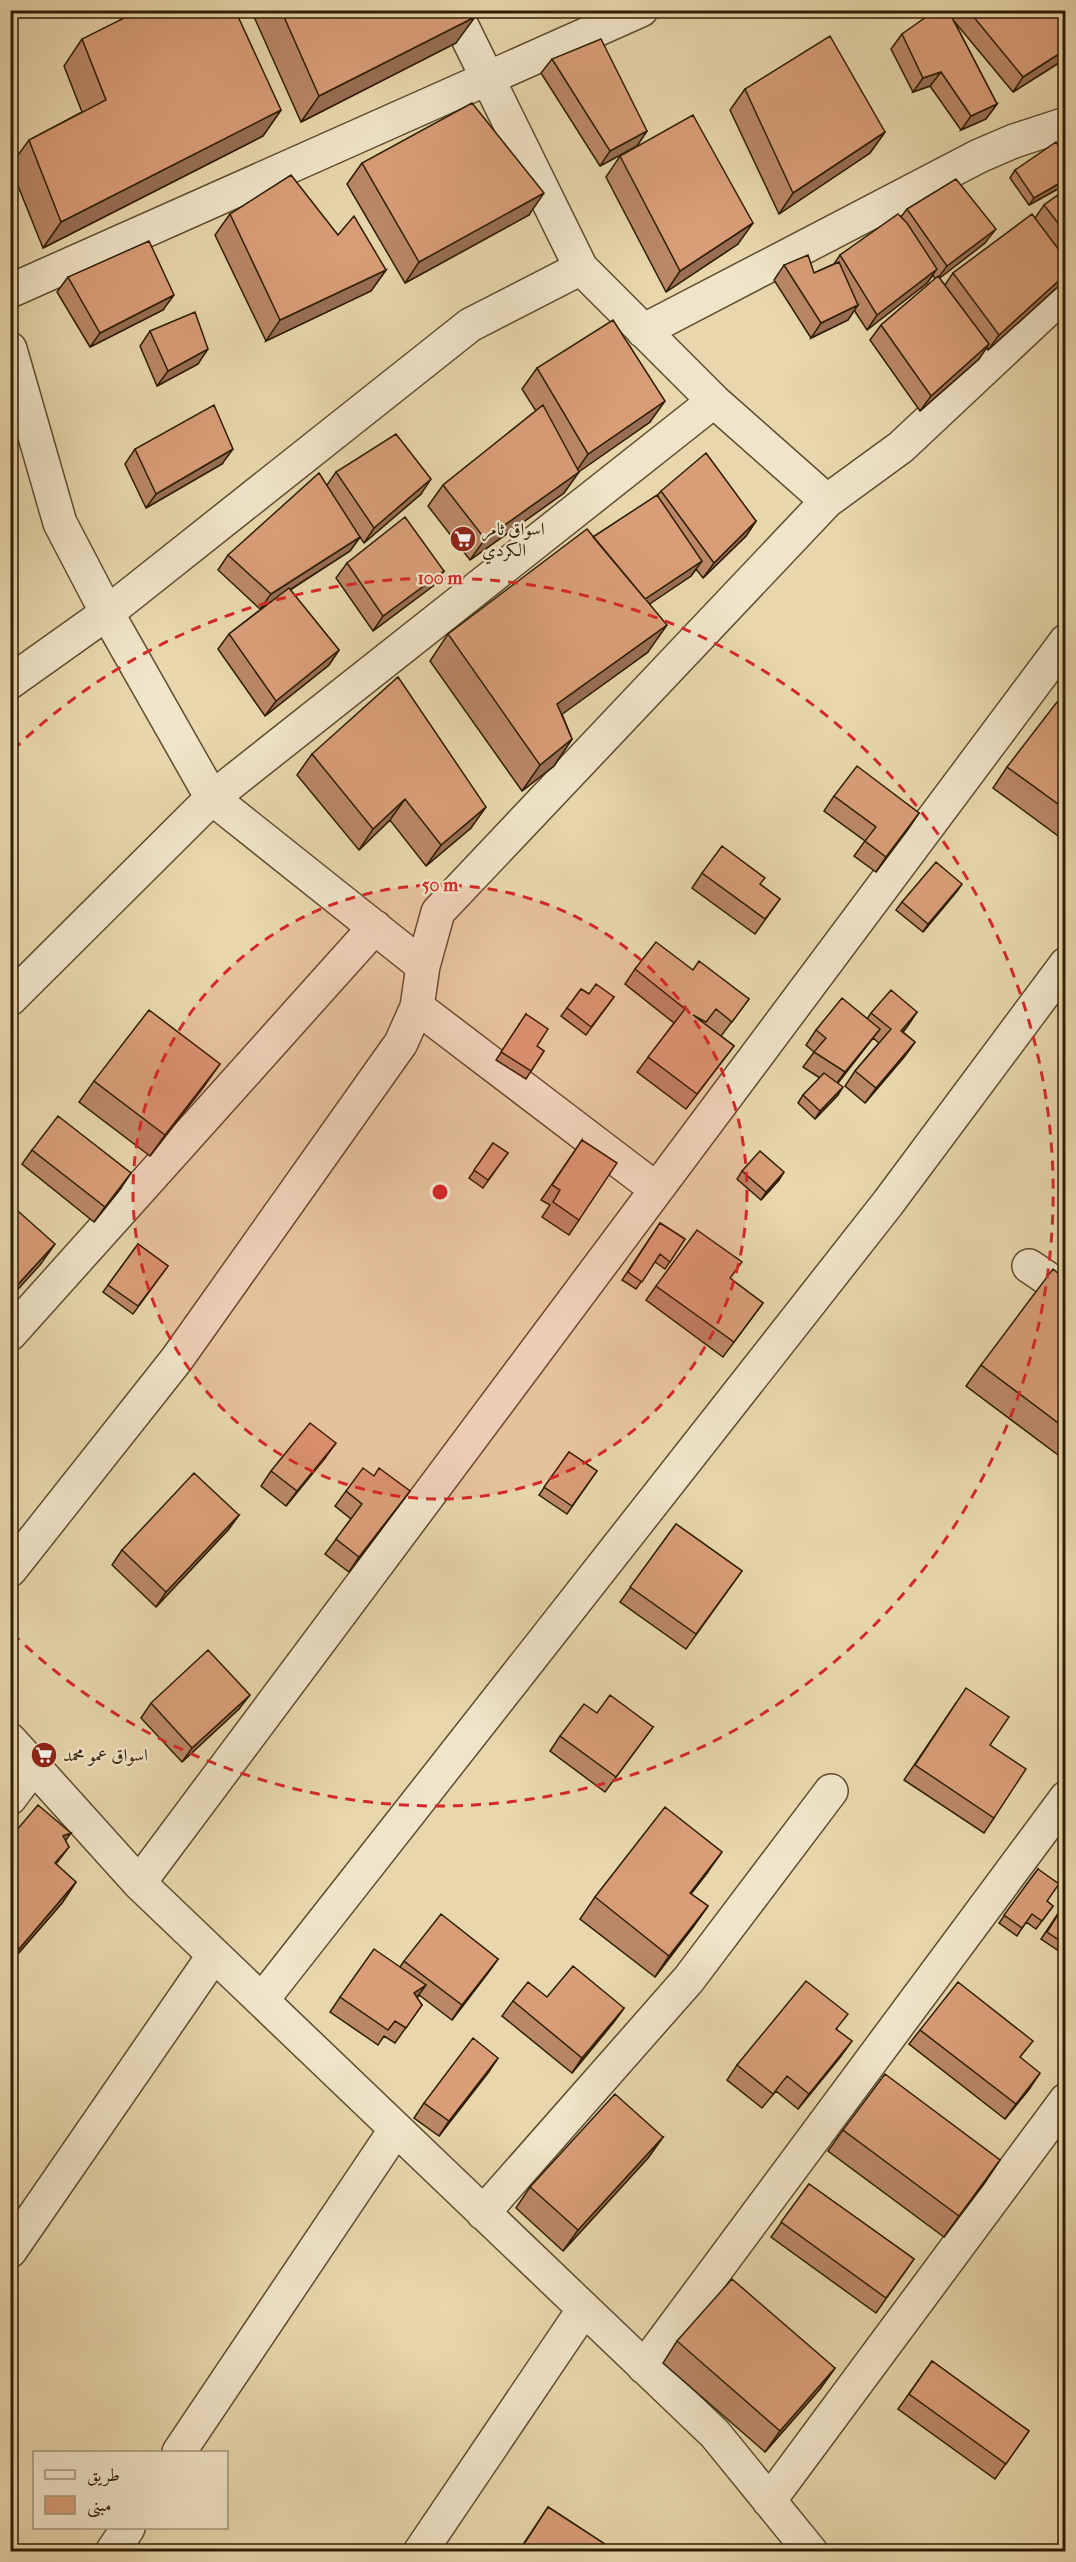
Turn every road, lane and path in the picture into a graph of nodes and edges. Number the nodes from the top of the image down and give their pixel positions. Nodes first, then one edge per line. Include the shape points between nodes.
1 (454, 10) edge
2 (641, 10) edge
3 (489, 79) junction
4 (1065, 124) edge
5 (581, 268) junction
6 (10, 291) edge
7 (1065, 292) edge
8 (643, 332) junction
9 (11, 355) edge
10 (714, 401) junction
11 (828, 501) junction
12 (108, 613) junction
13 (1065, 640) edge
14 (10, 682) edge
15 (212, 798) junction
16 (375, 927) junction
17 (1065, 964) edge
18 (423, 966) junction
19 (10, 999) edge
20 (417, 1008) junction
21 (656, 1189) junction
22 (1029, 1266) dead end
23 (1065, 1292) edge
24 (10, 1334) edge
25 (10, 1570) edge
26 (10, 1740) edge
27 (34, 1766) junction
28 (831, 1791) dead end
29 (10, 1798) edge
30 (1065, 1798) edge
31 (139, 1883) junction
32 (214, 1955) junction
33 (262, 2000) junction
34 (1065, 2100) edge
35 (396, 2129) junction
36 (483, 2213) junction
37 (10, 2250) edge
38 (584, 2309) junction
39 (644, 2367) junction
40 (180, 2451) edge
41 (769, 2501) junction
42 (127, 2529) edge
43 (112, 2552) edge
44 (420, 2552) edge
45 (811, 2552) edge

1 - 3 street
2 - 3 street
3 - 5 street
3 - 6 street
4 - 8 street via 979,156
5 - 8 street
5 - 12 street via 470,325
7 - 11 street via 902,447
8 - 10 street
9 - 12 street via 60,523
10 - 11 street
10 - 15 street
11 - 18 street via 438,912
12 - 14 street
12 - 15 street
13 - 21 street
15 - 16 street
15 - 19 street
16 - 18 street
16 - 24 street
17 - 33 street via 888,1203
18 - 20 street
20 - 21 street
20 - 25 street via 384,1069 177,1359
21 - 31 street
22 - 23 street
26 - 27 street
27 - 29 street
27 - 31 street
28 - 36 street via 689,1979
30 - 39 street
31 - 32 street
32 - 33 street
32 - 37 street
33 - 35 street
34 - 41 street
35 - 36 street
35 - 40 street
36 - 38 street
38 - 39 street
38 - 44 street
39 - 41 street via 715,2434
41 - 45 street
42 - 43 street

